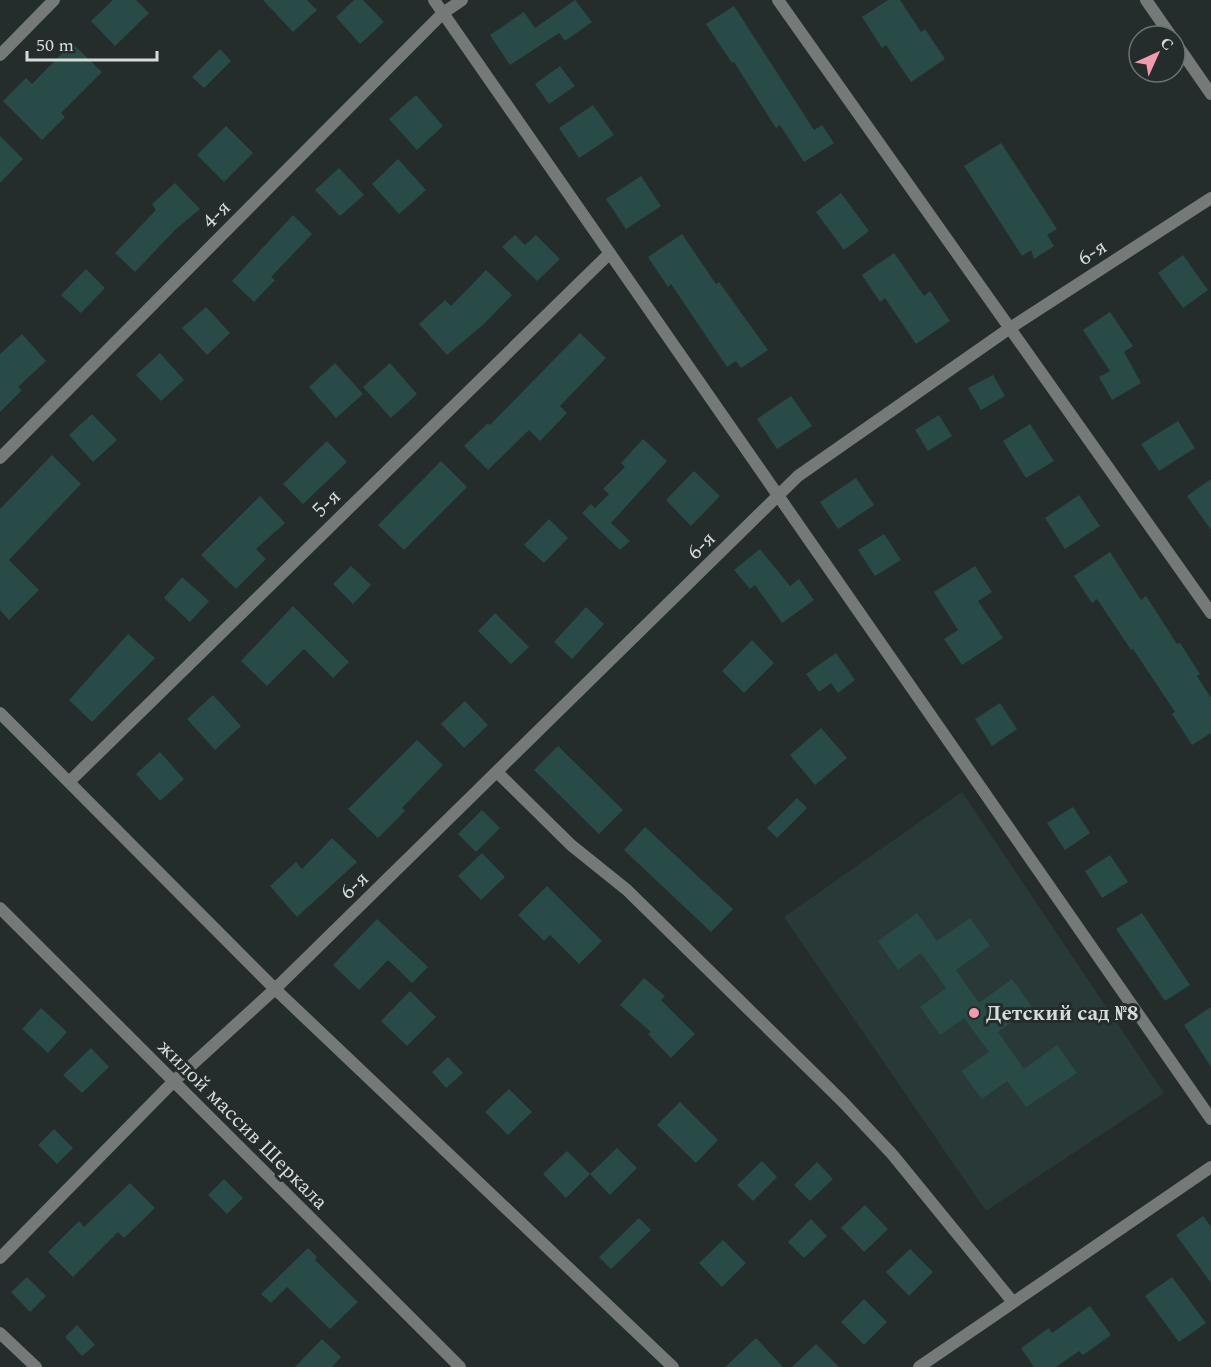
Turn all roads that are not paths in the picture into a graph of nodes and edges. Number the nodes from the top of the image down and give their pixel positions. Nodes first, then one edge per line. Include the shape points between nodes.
1 (54, 0) edge
2 (434, 0) edge
3 (462, 0) edge
4 (778, 0) edge
5 (1146, 0) edge
6 (443, 13) junction
7 (1163, 24) edge
8 (0, 55) edge
9 (1187, 59) edge
10 (1211, 94) edge
11 (1211, 198) edge
12 (610, 253) junction
13 (1010, 328) junction
14 (0, 458) edge
15 (779, 495) junction
16 (1211, 613) edge
17 (0, 713) edge
18 (497, 772) junction
19 (70, 781) junction
20 (0, 908) edge
21 (275, 989) junction
22 (173, 1082) junction
23 (1211, 1119) edge
24 (1211, 1167) edge
25 (0, 1258) edge
26 (1012, 1301) junction
27 (0, 1334) edge
28 (36, 1367) edge
29 (460, 1367) edge
30 (673, 1367) edge
31 (919, 1367) edge

1 - 8 street
2 - 6 street
3 - 6 street, 4-я
4 - 13 street
5 - 7 street
6 - 12 street
6 - 14 street, 4-я
9 - 10 street
11 - 13 street, 6-я
12 - 15 street
12 - 19 street, 5-я
13 - 15 street, 6-я via 798,476
13 - 16 street
15 - 18 street, 6-я
15 - 23 street
17 - 19 street
18 - 21 street, 6-я
18 - 26 street via 571,845 627,890 842,1101 892,1154
19 - 21 street
20 - 22 street, жилой массив Шеркала
21 - 22 street, 6-я
21 - 30 street
22 - 25 street, 6-я
22 - 29 street, жилой массив Шеркала
24 - 26 street
26 - 31 street
27 - 28 street

